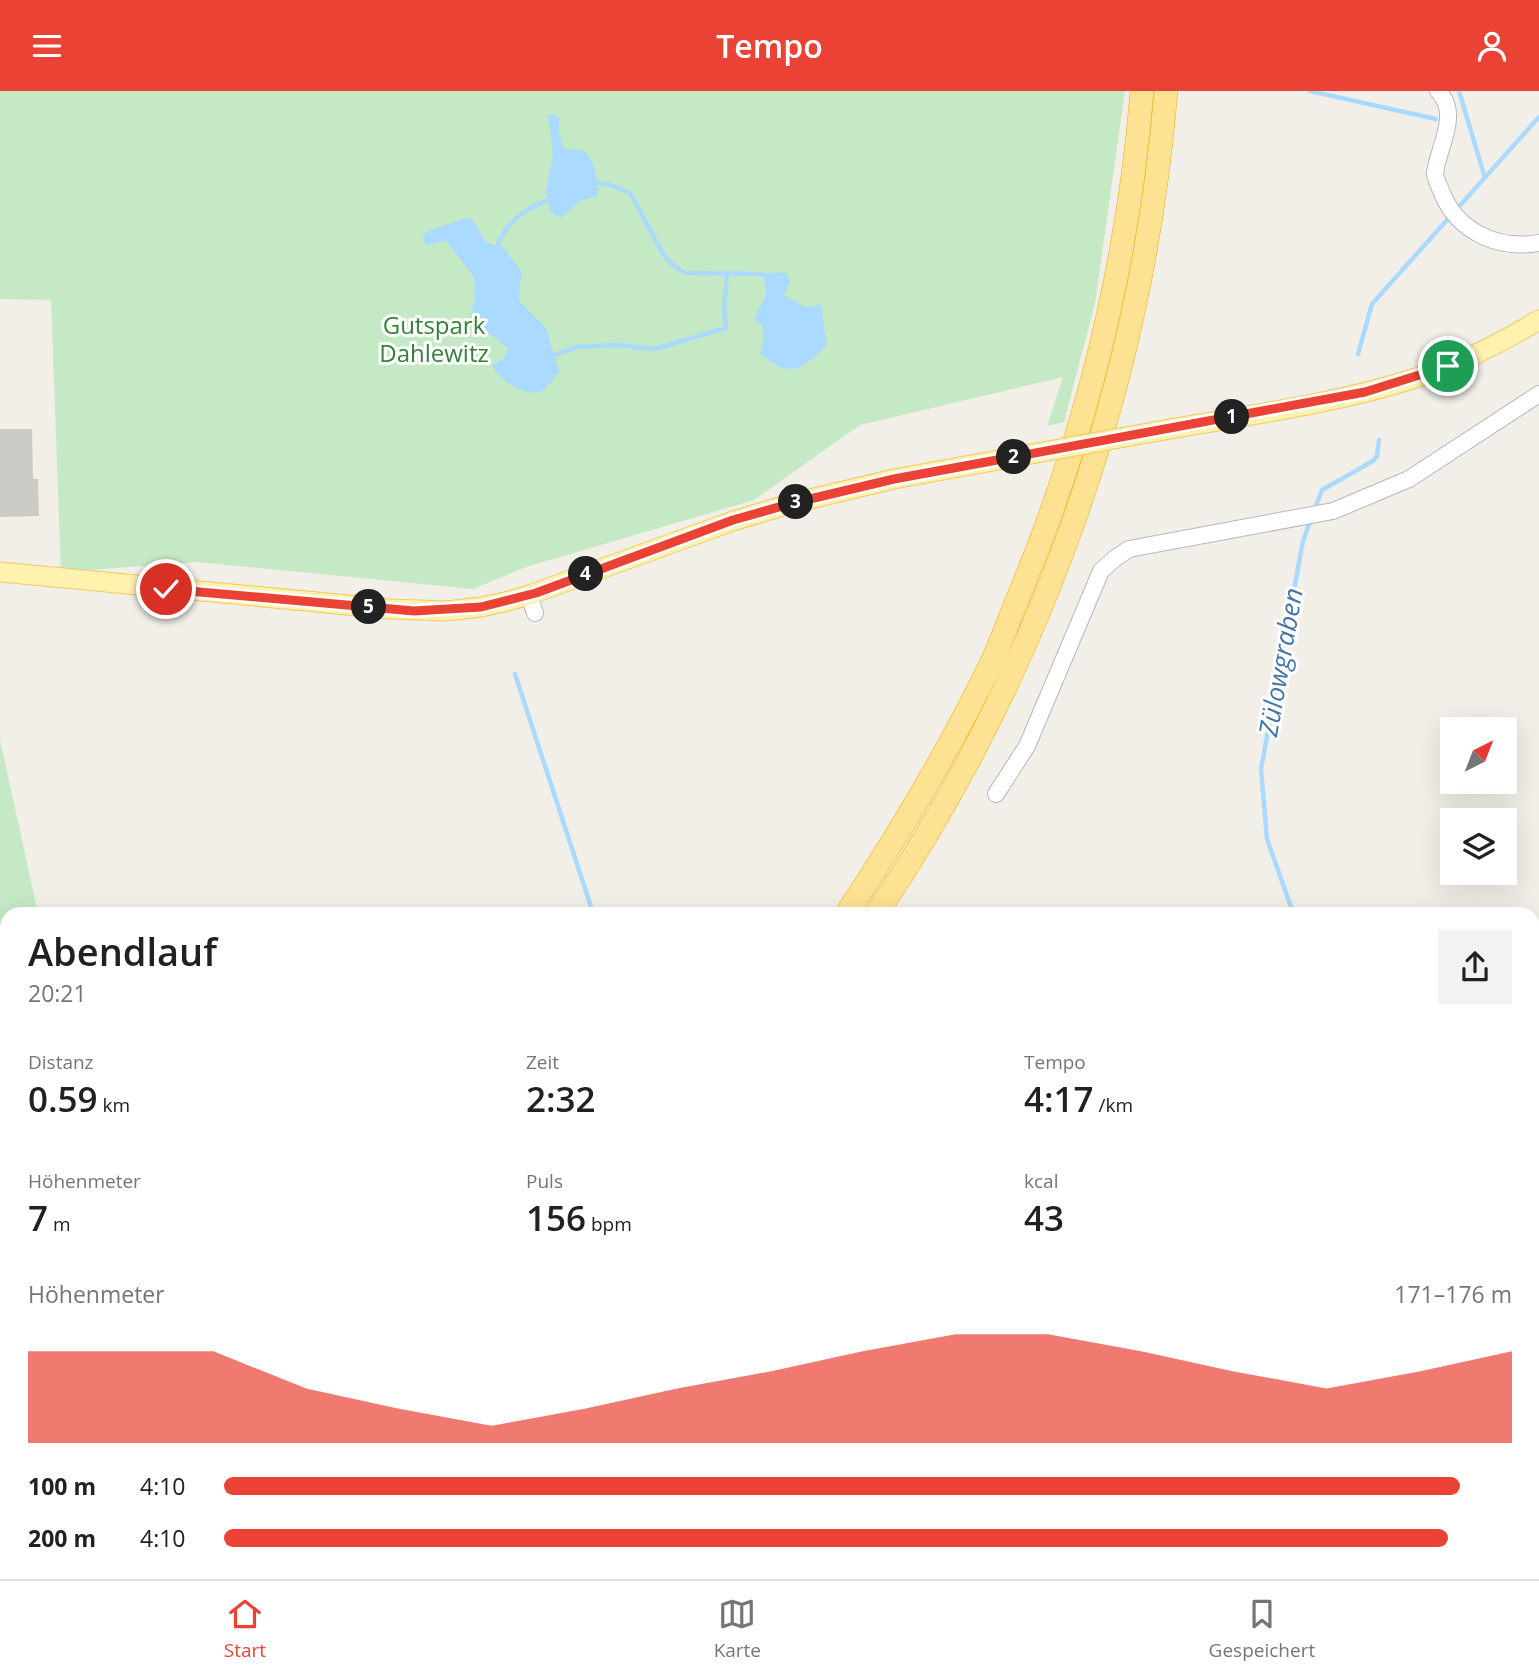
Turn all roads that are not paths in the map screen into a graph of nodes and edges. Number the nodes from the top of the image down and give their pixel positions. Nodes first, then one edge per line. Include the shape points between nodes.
1 (1142, 91) edge
2 (1166, 91) edge
3 (1438, 91) edge
4 (1539, 243) edge
5 (1539, 320) edge
6 (1539, 394) edge
7 (0, 572) edge
8 (996, 794) dead end
9 (851, 907) edge
10 (881, 907) edge

1 - 9 highway via 1111,299 1078,429 1036,555 991,664 952,742
2 - 10 highway via 1136,303 1102,435 1058,564 1015,671 975,751 916,856
3 - 4 lane via 1444,97 1447,116 1435,175 1454,215 1486,238 1505,244
5 - 7 main road, bridge via 1476,354 1395,384 894,479 793,503 680,539 532,604 414,611
6 - 8 lane via 1409,479 1333,512 1129,549 1114,559 1101,571 1027,746

